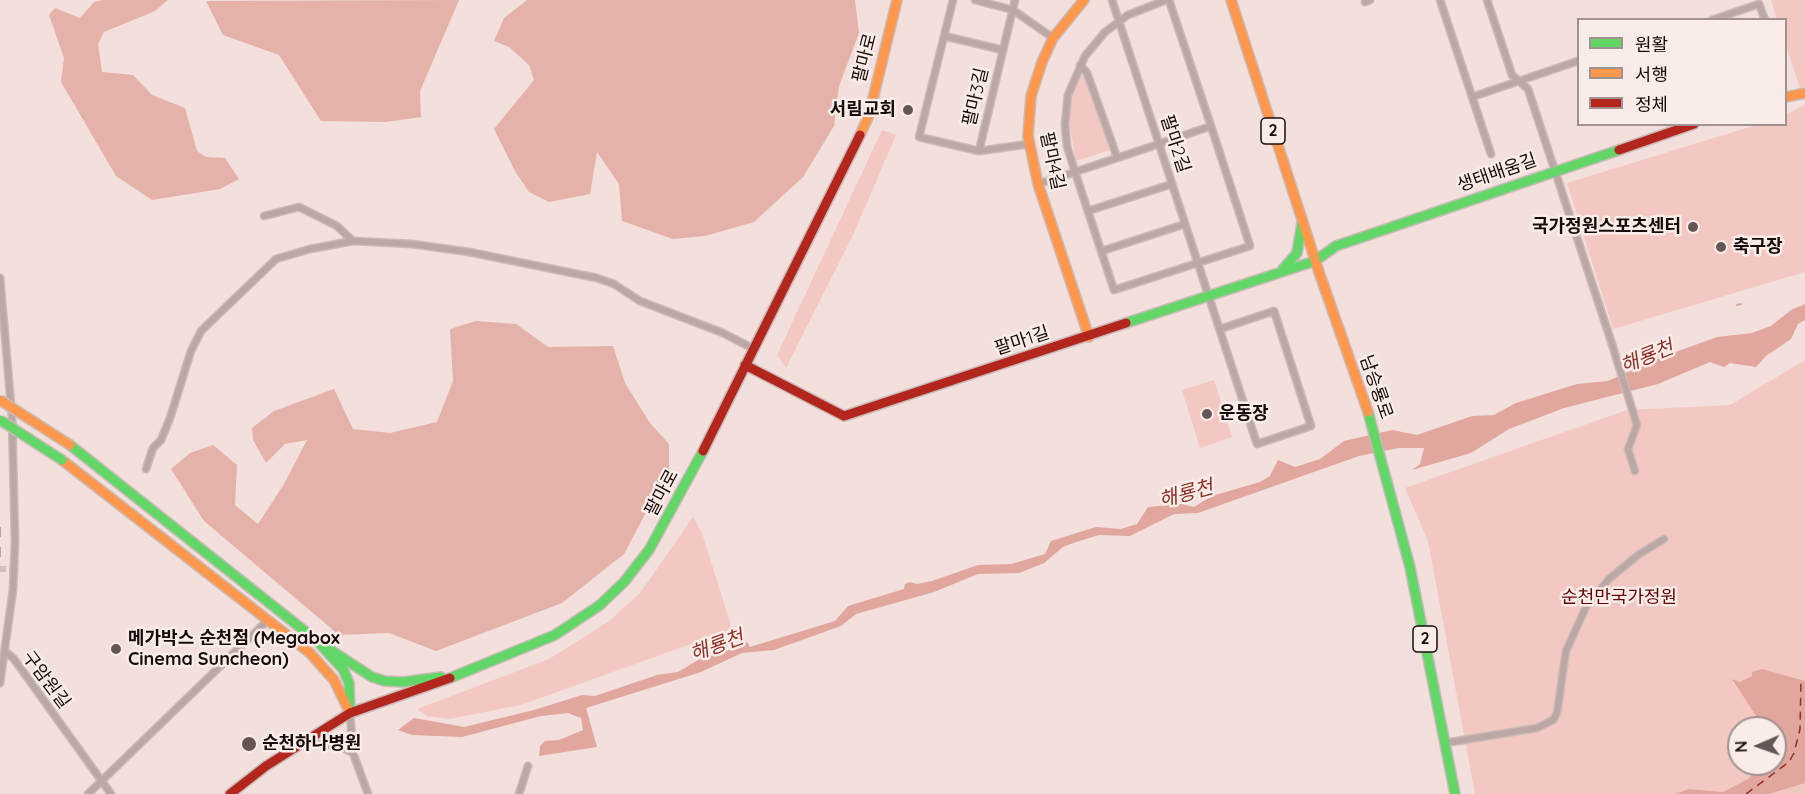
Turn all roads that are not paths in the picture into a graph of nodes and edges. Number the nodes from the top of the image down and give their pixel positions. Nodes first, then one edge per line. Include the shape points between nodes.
1 (897, 0) edge
2 (953, 0) edge
3 (975, 0) edge
4 (1015, 0) edge
5 (1084, 0) edge
6 (1112, 0) edge
7 (1167, 0) edge
8 (1231, 0) edge
9 (1440, 0) edge
10 (1487, 0) edge
11 (1013, 10) junction
12 (1718, 18) edge
13 (1763, 18) edge
14 (1119, 20) junction
15 (944, 36) junction
16 (1053, 38) junction
17 (1003, 50) junction
18 (1577, 61) edge
19 (1080, 65) junction
20 (1519, 81) junction
21 (1805, 93) edge
22 (1472, 97) junction
23 (1787, 97) edge
24 (1211, 126) junction
25 (1682, 126) edge
26 (1664, 129) edge
27 (1029, 144) junction
28 (1159, 144) junction
29 (979, 151) junction
30 (1491, 154) dead end
31 (1118, 157) junction
32 (1555, 170) junction
33 (1075, 172) junction
34 (1038, 184) junction
35 (1172, 184) junction
36 (1088, 211) junction
37 (264, 216) dead end
38 (1302, 220) junction
39 (1185, 224) junction
40 (353, 241) junction
41 (1102, 251) junction
42 (1315, 261) junction
43 (1198, 263) junction
44 (1278, 274) junction
45 (0, 279) edge
46 (1209, 297) junction
47 (1220, 329) junction
48 (1089, 337) junction
49 (753, 348) junction
50 (745, 365) junction
51 (0, 400) edge
52 (0, 420) edge
53 (146, 469) dead end
54 (1635, 471) dead end
55 (1664, 539) dead end
56 (268, 620) junction
57 (316, 640) junction
58 (6, 652) junction
59 (465, 674) junction
60 (0, 683) edge
61 (350, 713) junction
62 (1445, 743) junction
63 (299, 745) junction
64 (353, 753) junction
65 (528, 766) dead end
66 (102, 781) junction
67 (87, 794) edge
68 (111, 794) edge
69 (230, 794) edge
70 (368, 794) edge
71 (519, 794) edge
72 (1455, 794) edge

1 - 49 main road, 팔마로 via 869,114 858,141
2 - 15 street
3 - 11 street
4 - 11 street, 팔마3길
5 - 16 main road, 팔마4길
6 - 14 street, 팔마2길
7 - 14 street
7 - 24 street
8 - 38 main road, 남승룡로 / 2
9 - 22 street
10 - 20 street via 1512,75
11 - 16 street
11 - 17 street, 팔마3길
12 - 13 street via 1759,4
14 - 19 street
14 - 28 street, 팔마2길
15 - 17 street, 팔마3길
15 - 29 street via 919,137
16 - 27 main road, 팔마4길 via 1031,96
17 - 29 street, 팔마3길
18 - 20 street
19 - 31 street via 1088,74
19 - 33 street via 1068,95 1065,124
20 - 22 street
20 - 32 street via 1528,89
21 - 23 main road
22 - 30 street
24 - 28 street
24 - 43 street via 1250,246
25 - 26 main road, 생태배움길
26 - 32 main road, 생태배움길
27 - 29 street
27 - 34 main road, 팔마4길
28 - 31 street
28 - 35 street, 팔마2길
31 - 33 street
32 - 42 main road, 생태배움길 via 1336,246
32 - 54 street via 1636,420 1628,449
33 - 34 street
33 - 36 street
34 - 48 main road, 팔마4길
35 - 36 street
35 - 39 street, 팔마2길
36 - 41 street
37 - 40 street via 298,207 337,226
38 - 42 main road, 남승룡로 / 2
38 - 44 main road via 1297,253
39 - 41 street
39 - 43 street, 팔마2길
40 - 49 street via 412,244 500,256 597,278 614,284 640,302
40 - 53 street via 276,259 201,331 168,424
41 - 43 street via 1114,290
42 - 44 main road, 팔마1길
42 - 62 main road, 남승룡로 / 2 via 1390,486
43 - 46 street, 팔마2길
44 - 46 main road, 팔마1길
45 - 58 street, 구암원길 via 12,417 15,569
46 - 47 street, 팔마2길
46 - 48 main road, 팔마1길
47 - 47 street, 팔마2길 via 1257,444 1311,426 1274,311
48 - 50 main road, 팔마1길 via 844,416
49 - 50 main road, 팔마로
50 - 59 main road, 팔마로 via 662,528 624,582 566,629
51 - 57 main road, bridge via 70,445
52 - 56 main road, bridge via 62,460
55 - 62 street via 1609,579 1586,607 1566,651 1557,713 1550,723
56 - 61 main road via 326,669
56 - 66 street
57 - 59 main road via 354,667 385,681
57 - 61 main road via 343,669 349,683
58 - 60 street
58 - 66 street, 구암원길
59 - 61 main road, 팔마로
61 - 63 main road, 팔마로
61 - 64 street
62 - 72 main road, 남승룡로 / 2
63 - 64 street via 337,745
63 - 69 main road, 팔마로
64 - 70 street
65 - 71 street
66 - 67 street
66 - 68 street, 구암원길

